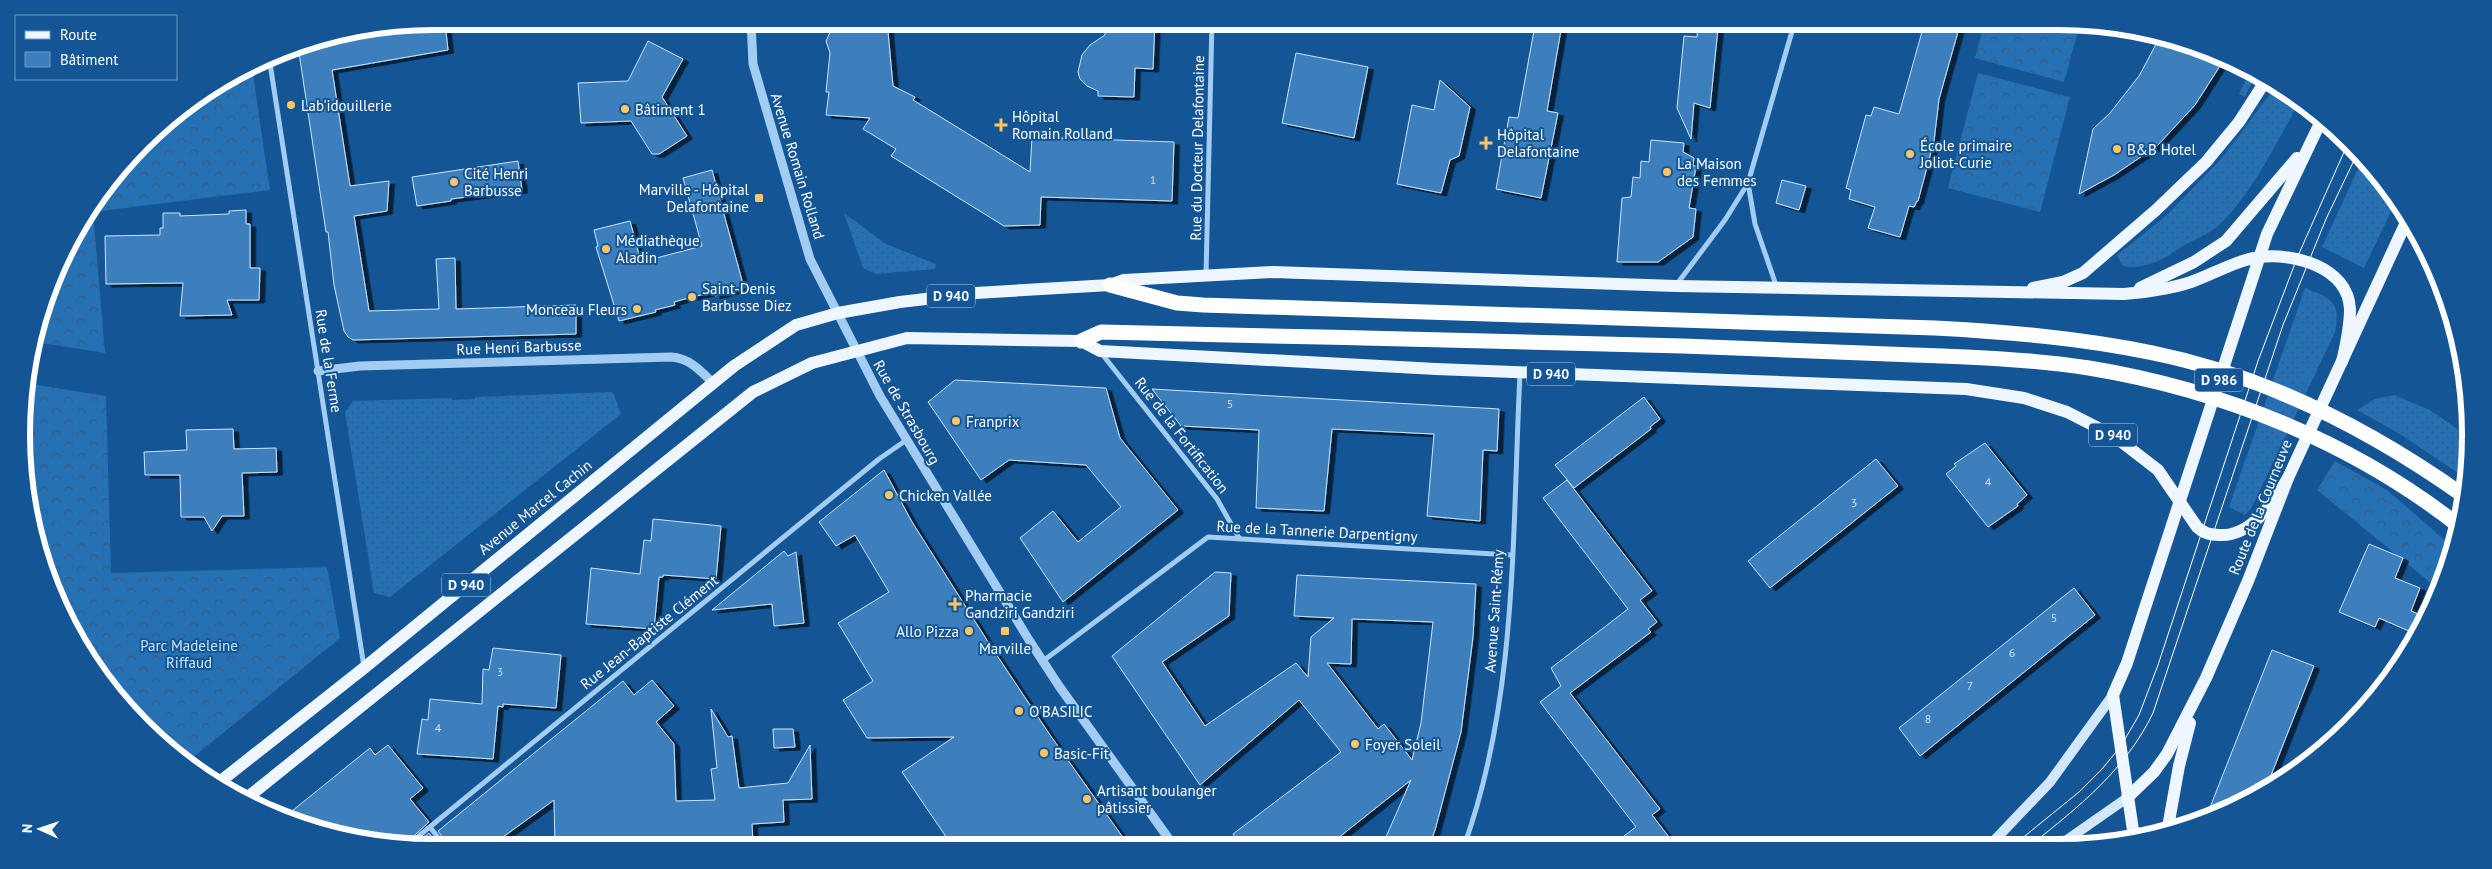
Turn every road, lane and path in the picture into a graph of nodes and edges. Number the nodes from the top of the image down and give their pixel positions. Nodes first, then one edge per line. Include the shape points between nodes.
1 (752, 30) edge
2 (1212, 30) edge
3 (1792, 30) edge
4 (270, 65) edge
5 (2262, 86) edge
6 (2318, 125) edge
7 (2318, 125) edge
8 (1748, 183) junction
9 (2404, 226) edge
10 (2259, 257) junction
11 (1206, 275) junction
12 (1110, 285) junction
13 (1676, 286) junction
14 (1778, 288) junction
15 (1996, 293) junction
16 (2124, 294) junction
17 (838, 313) junction
18 (1080, 341) junction
19 (856, 350) junction
20 (1100, 351) junction
21 (2342, 362) junction
22 (318, 371) junction
23 (1520, 373) junction
24 (712, 382) junction
25 (906, 441) junction
26 (2288, 478) junction
27 (2458, 492) edge
28 (2179, 503) junction
29 (2452, 521) edge
30 (1238, 538) junction
31 (1511, 555) junction
32 (1043, 661) junction
33 (364, 668) junction
34 (2206, 678) junction
35 (2113, 695) junction
36 (223, 779) edge
37 (252, 795) edge
38 (2127, 798) junction
39 (2169, 823) edge
40 (430, 827) junction
41 (2133, 832) edge
42 (416, 838) edge
43 (439, 839) edge
44 (1169, 839) edge
45 (1466, 839) edge
46 (1996, 839) edge
47 (2069, 839) edge

1 - 17 street, Avenue Romain Rolland via 754,64 770,127 810,258
2 - 11 street, Rue du Docteur Delafontaine
3 - 8 street
4 - 22 street, Rue de la Ferme
5 - 15 main road via 2239,122 2206,162 2083,273 2063,282
6 - 10 main road, D 986
7 - 16 main road via 2289,168 2226,241 2164,278
8 - 13 street
8 - 14 street via 1755,224
9 - 21 main road, Route de la Courneuve
10 - 16 main road, D 940 via 2226,266 2192,281 2159,290
10 - 21 main road, D 940 via 2309,261 2335,280 2350,308
10 - 28 main road, D 986
11 - 12 main road, D 940 via 1124,280
11 - 13 main road, D 940 via 1273,272
12 - 17 main road, D 940 via 976,293
12 - 27 highway via 1177,303 1203,305 1982,331 2112,345 2196,364 2281,393 2352,425
13 - 14 main road, D 940
14 - 15 main road, D 940
15 - 16 main road, D 940
17 - 19 street, Rue de Strasbourg
17 - 24 main road, Avenue Marcel Cachin / D 940 via 790,328
18 - 19 main road, D 940 via 916,337
18 - 20 main road, D 940
18 - 29 highway via 1101,332 1658,346 1933,356 2085,368 2189,389 2247,409 2338,449 2407,488
19 - 25 street, Rue de Strasbourg
19 - 37 main road, D 940 via 795,371 767,384 737,404
20 - 23 main road, D 940
20 - 30 street, Rue de la Fortification via 1217,499
21 - 26 main road, Route de la Courneuve
22 - 24 street, Rue Henri Barbusse via 360,366 679,357 692,363
22 - 33 street, Rue de la Ferme
23 - 28 main road, D 940 via 1966,389 2024,398 2067,412 2114,436 2158,470
23 - 31 street, Avenue Saint-Rémy
24 - 33 main road, Avenue Marcel Cachin / D 940
25 - 32 street, Rue de Strasbourg
25 - 40 street, Rue Jean-Baptiste Clément via 871,466
26 - 28 main road, D 940 via 2259,516 2232,536 2202,531
26 - 34 main road, Route de la Courneuve
28 - 35 main road, D 986 via 2127,663
30 - 31 street, Rue de la Tannerie Darpentigny
30 - 32 street, Rue de la Tannerie Darpentigny via 1208,537
31 - 45 street, Avenue Saint-Rémy via 1498,709 1487,771
32 - 44 street, Rue de Strasbourg
33 - 36 main road, Avenue Marcel Cachin / D 940
34 - 38 main road, Route de la Courneuve via 2167,754
34 - 39 main road via 2184,746
35 - 38 main road
35 - 46 main road via 2050,782
38 - 41 main road
38 - 47 main road
40 - 42 street, Rue Jean-Baptiste Clément
40 - 43 street

